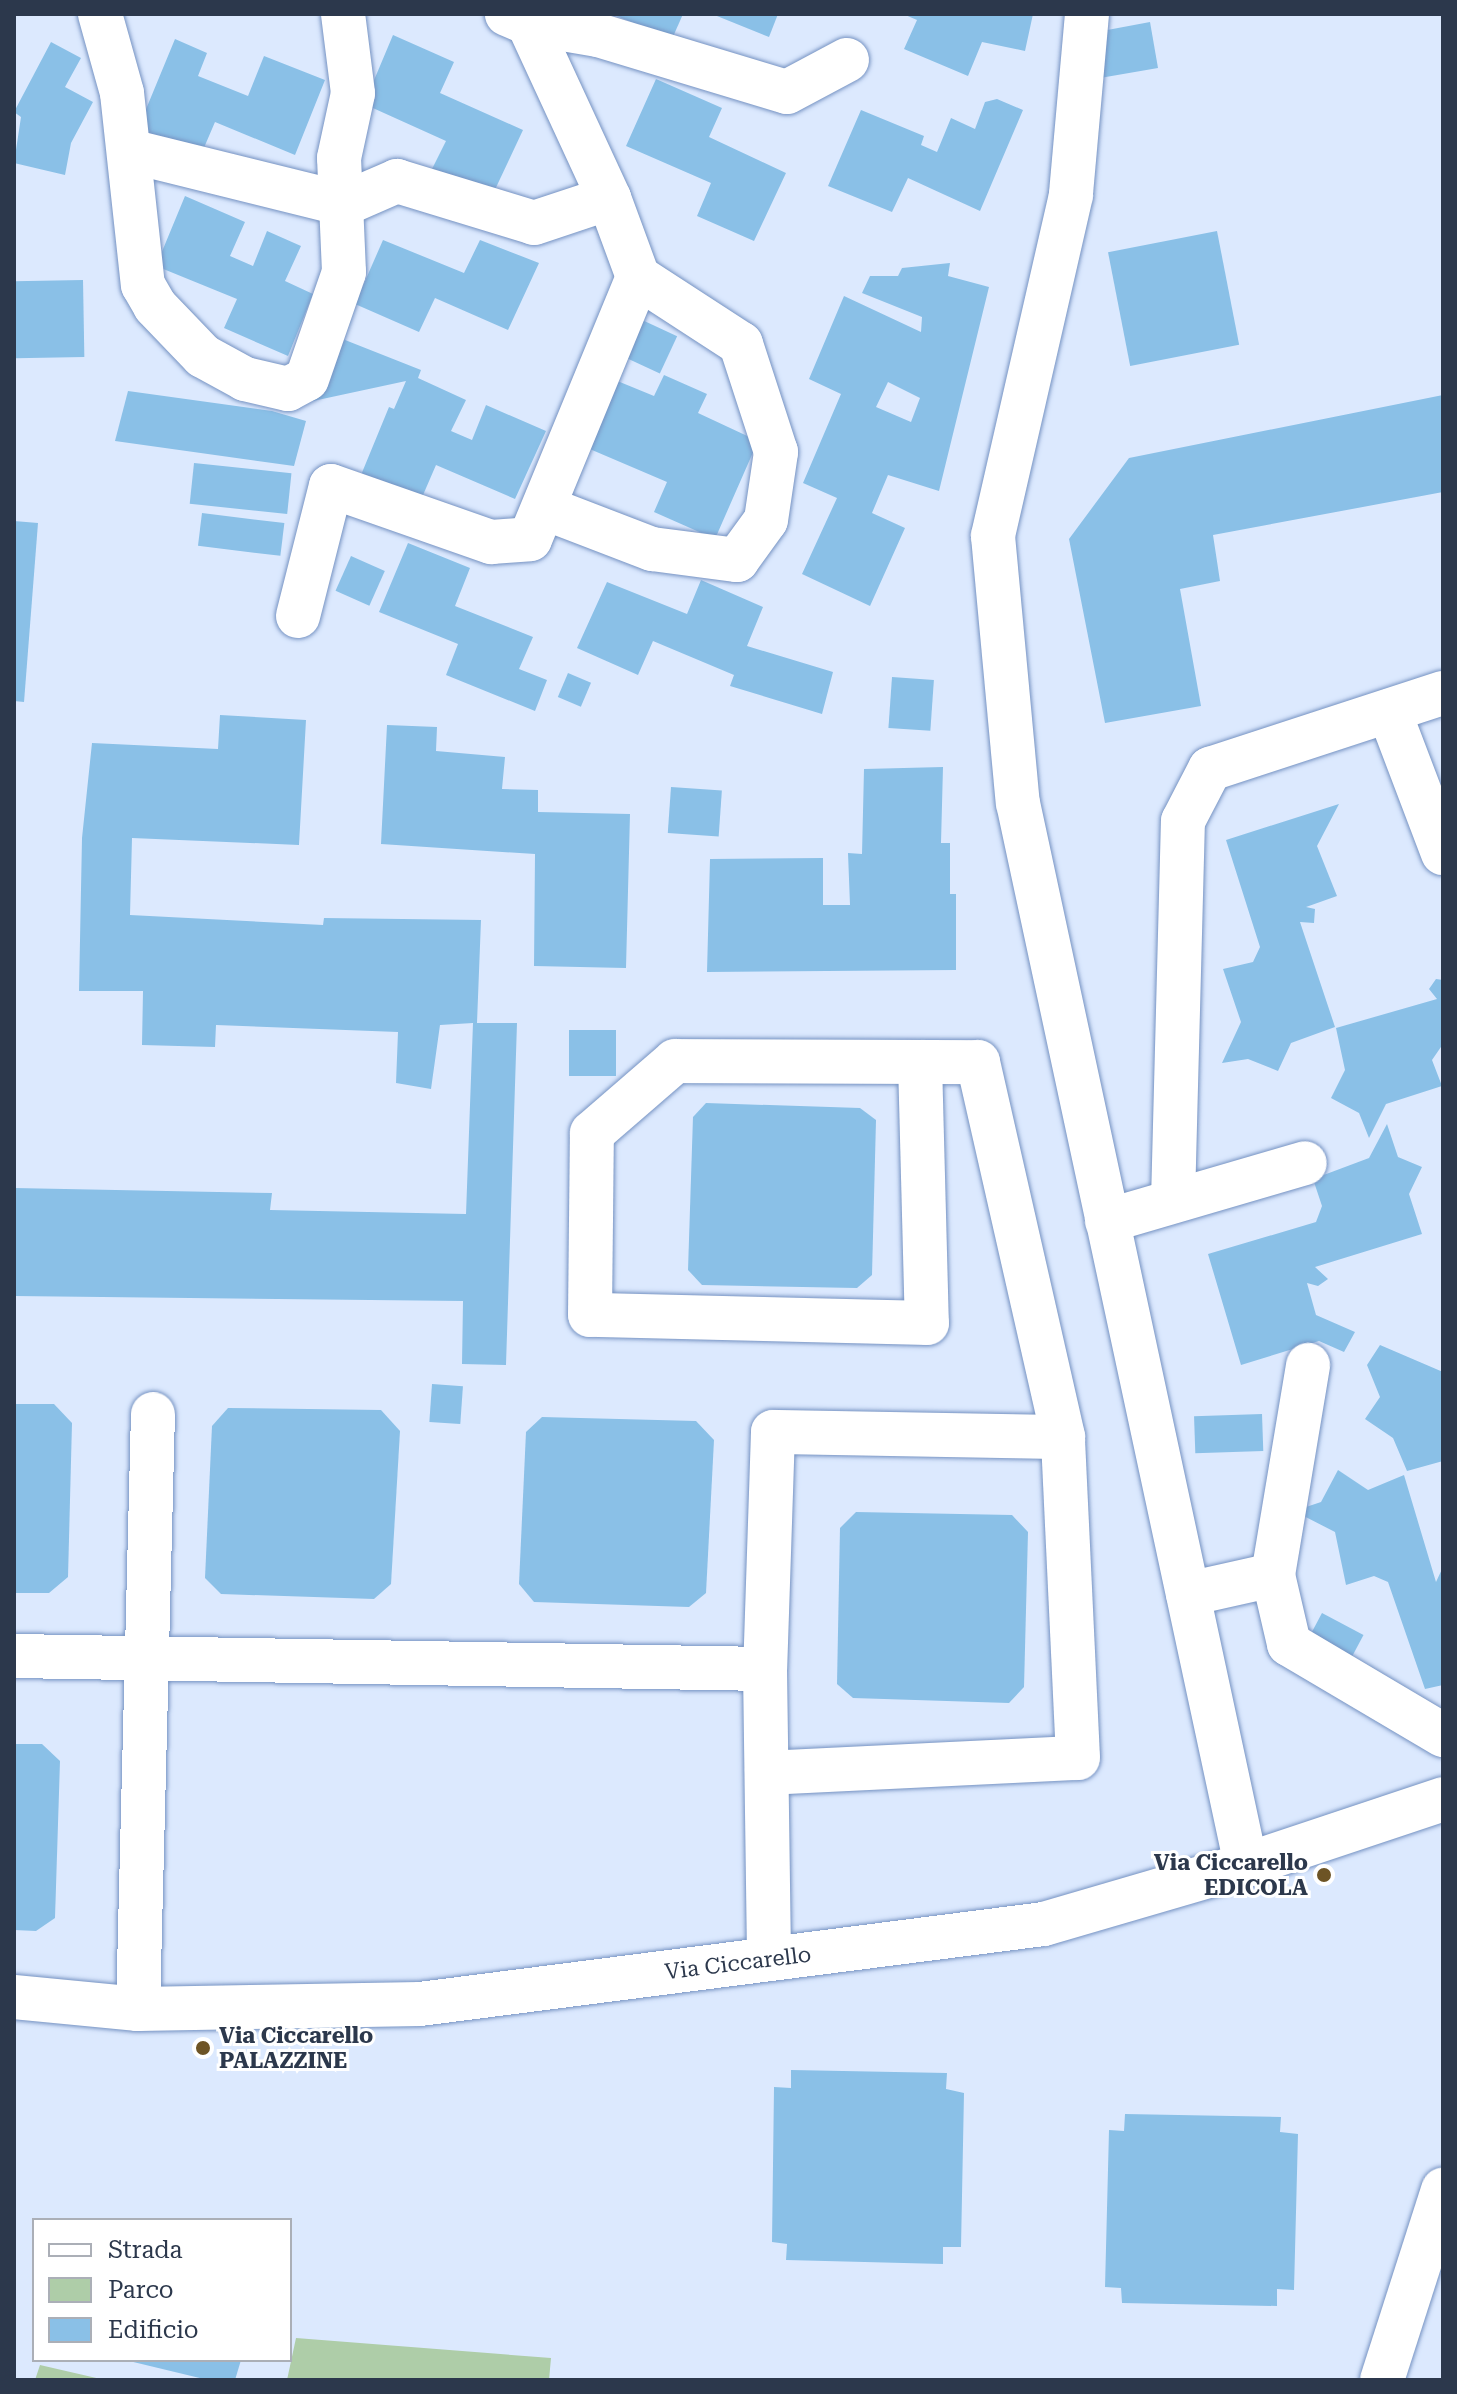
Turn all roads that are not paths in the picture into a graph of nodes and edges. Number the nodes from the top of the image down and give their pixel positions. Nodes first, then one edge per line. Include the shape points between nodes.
1 (100, 14) edge
2 (343, 14) edge
3 (1087, 14) edge
4 (518, 18) edge
5 (847, 60) dead end
6 (130, 151) junction
7 (609, 198) junction
8 (344, 204) junction
9 (638, 277) junction
10 (545, 508) junction
11 (298, 616) dead end
12 (1443, 693) edge
13 (1389, 711) junction
14 (1443, 853) edge
15 (920, 1062) junction
16 (1305, 1163) dead end
17 (1173, 1201) junction
18 (1107, 1221) junction
19 (1308, 1365) dead end
20 (153, 1414) dead end
21 (1063, 1437) junction
22 (1273, 1575) junction
23 (1188, 1594) junction
24 (14, 1656) edge
25 (146, 1661) junction
26 (765, 1669) junction
27 (1443, 1735) edge
28 (767, 1773) junction
29 (1443, 1799) edge
30 (1246, 1865) junction
31 (769, 1959) junction
32 (14, 1997) edge
33 (138, 2009) junction
34 (1443, 2190) edge
35 (1382, 2380) edge

1 - 6 street via 122,93
2 - 8 street via 353,93 339,158
3 - 18 street via 1071,195 993,536 1018,803
4 - 5 street via 598,35 787,92
4 - 7 street
6 - 8 street
6 - 8 street via 143,285 155,306 203,356 245,379 288,389 307,379 344,272
7 - 8 street via 534,223 397,181
7 - 9 street
9 - 10 street
9 - 10 street via 741,344 776,452 766,520 737,560 652,549
10 - 11 street via 530,539 491,542 331,486
12 - 13 street
13 - 14 street
13 - 17 street via 1210,769 1183,821
15 - 15 street via 675,1061 592,1133 590,1315 927,1323
15 - 21 street via 978,1062
16 - 17 street
17 - 18 street
18 - 23 street
19 - 22 street
20 - 25 street
21 - 26 street via 773,1432
21 - 28 street via 1078,1758
22 - 23 street
22 - 27 street via 1289,1644
23 - 30 street
24 - 25 street
25 - 26 street
25 - 33 street
26 - 28 street
28 - 31 street
29 - 30 street, Via Ciccarello
30 - 31 street, Via Ciccarello via 1044,1924
31 - 33 street, Via Ciccarello via 420,2004
32 - 33 street, Via Ciccarello
34 - 35 street

